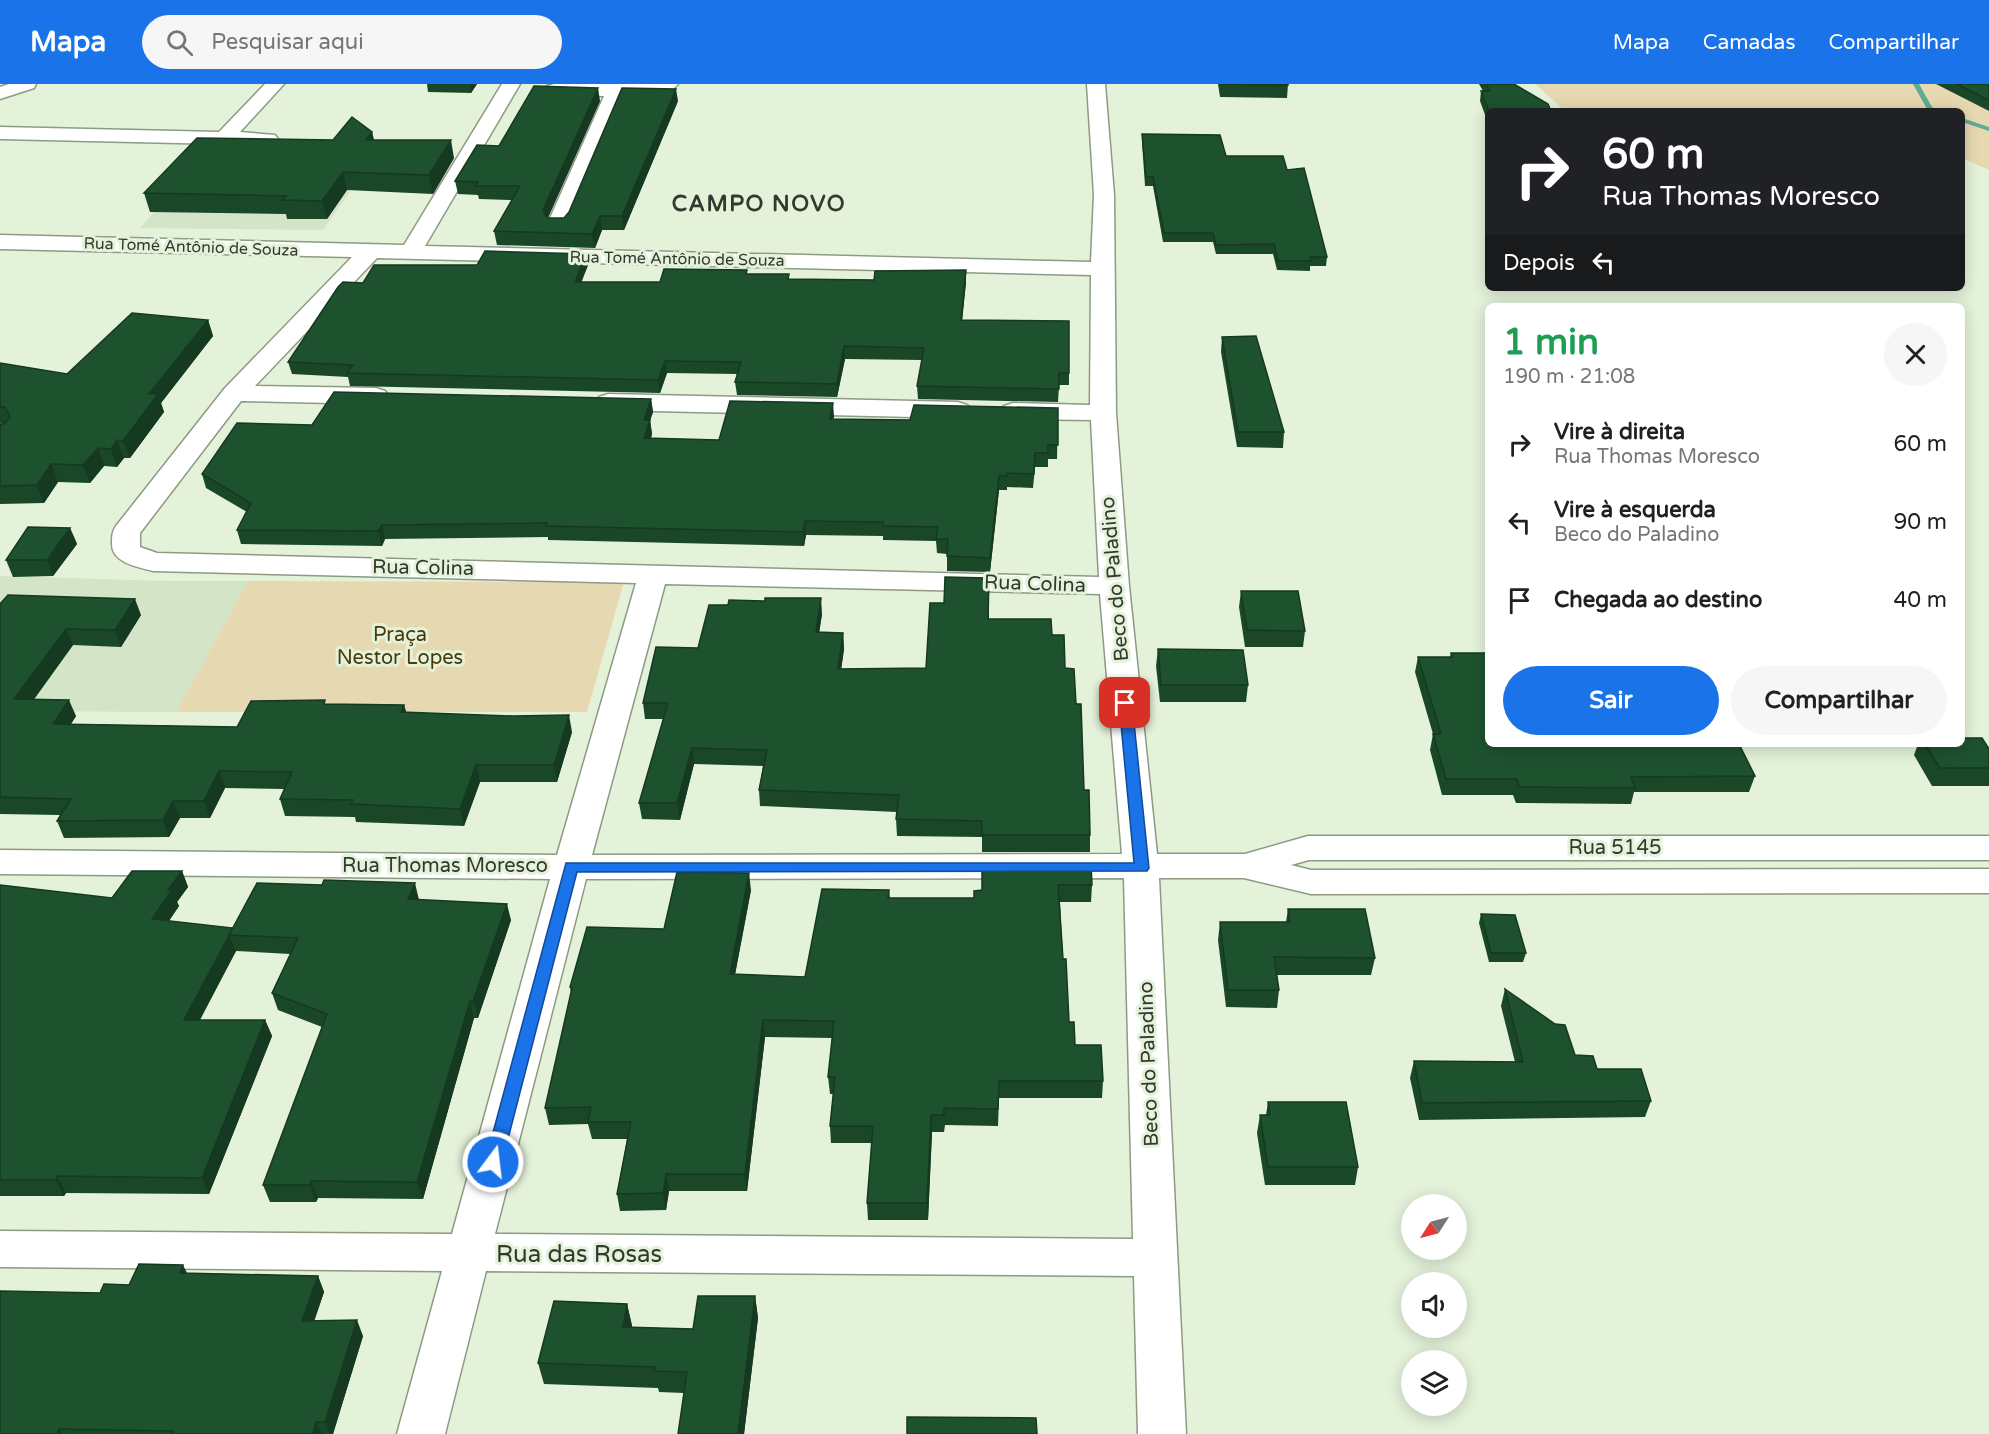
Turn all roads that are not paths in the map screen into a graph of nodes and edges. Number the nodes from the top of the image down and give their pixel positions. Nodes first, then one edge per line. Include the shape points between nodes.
1 (27, 84) edge
2 (275, 84) edge
3 (669, 84) edge
4 (1096, 84) edge
5 (522, 89) edge
6 (616, 90) junction
7 (0, 93) edge
8 (0, 133) edge
9 (224, 138) junction
10 (280, 140) edge
11 (558, 225) edge
12 (0, 242) edge
13 (370, 252) junction
14 (410, 253) junction
15 (1102, 269) junction
16 (234, 393) junction
17 (401, 397) edge
18 (579, 401) edge
19 (1103, 413) junction
20 (653, 573) junction
21 (1114, 586) junction
22 (1839, 848) junction
23 (1989, 848) edge
24 (0, 862) edge
25 (1244, 866) junction
26 (571, 867) junction
27 (1141, 868) junction
28 (1855, 880) junction
29 (1989, 881) edge
30 (0, 1249) edge
31 (469, 1253) junction
32 (1157, 1258) junction
33 (421, 1434) edge
34 (1162, 1434) edge

1 - 7 street
2 - 9 street
3 - 6 street via 649,90
4 - 15 street, Beco do Paladino via 1104,195
5 - 6 street
5 - 14 street
6 - 11 street
8 - 9 street
9 - 10 street
12 - 13 street, Rua Tomé Antônio de Souza
13 - 14 street, Rua Tomé Antônio de Souza
13 - 16 street, Rua Colina
14 - 15 street, Rua Tomé Antônio de Souza
15 - 19 street, Beco do Paladino
16 - 17 street
16 - 20 street, Rua Colina via 126,532 126,552 153,562
18 - 19 street
19 - 21 street, Beco do Paladino
20 - 21 street, Rua Colina
20 - 26 street
21 - 27 street, Beco do Paladino
22 - 23 street, Rua 5145
22 - 25 street, Rua 5145 via 1308,848
22 - 28 street
24 - 26 street, Rua Thomas Moresco
25 - 27 street, Rua 5145
25 - 28 street, Rua 5145 via 1311,882
26 - 27 street, Rua Thomas Moresco
26 - 31 street
27 - 32 street, Beco do Paladino
28 - 29 street, Rua 5145
30 - 31 street, Rua das Rosas
31 - 32 street, Rua das Rosas
31 - 33 street
32 - 34 street, Beco do Paladino

